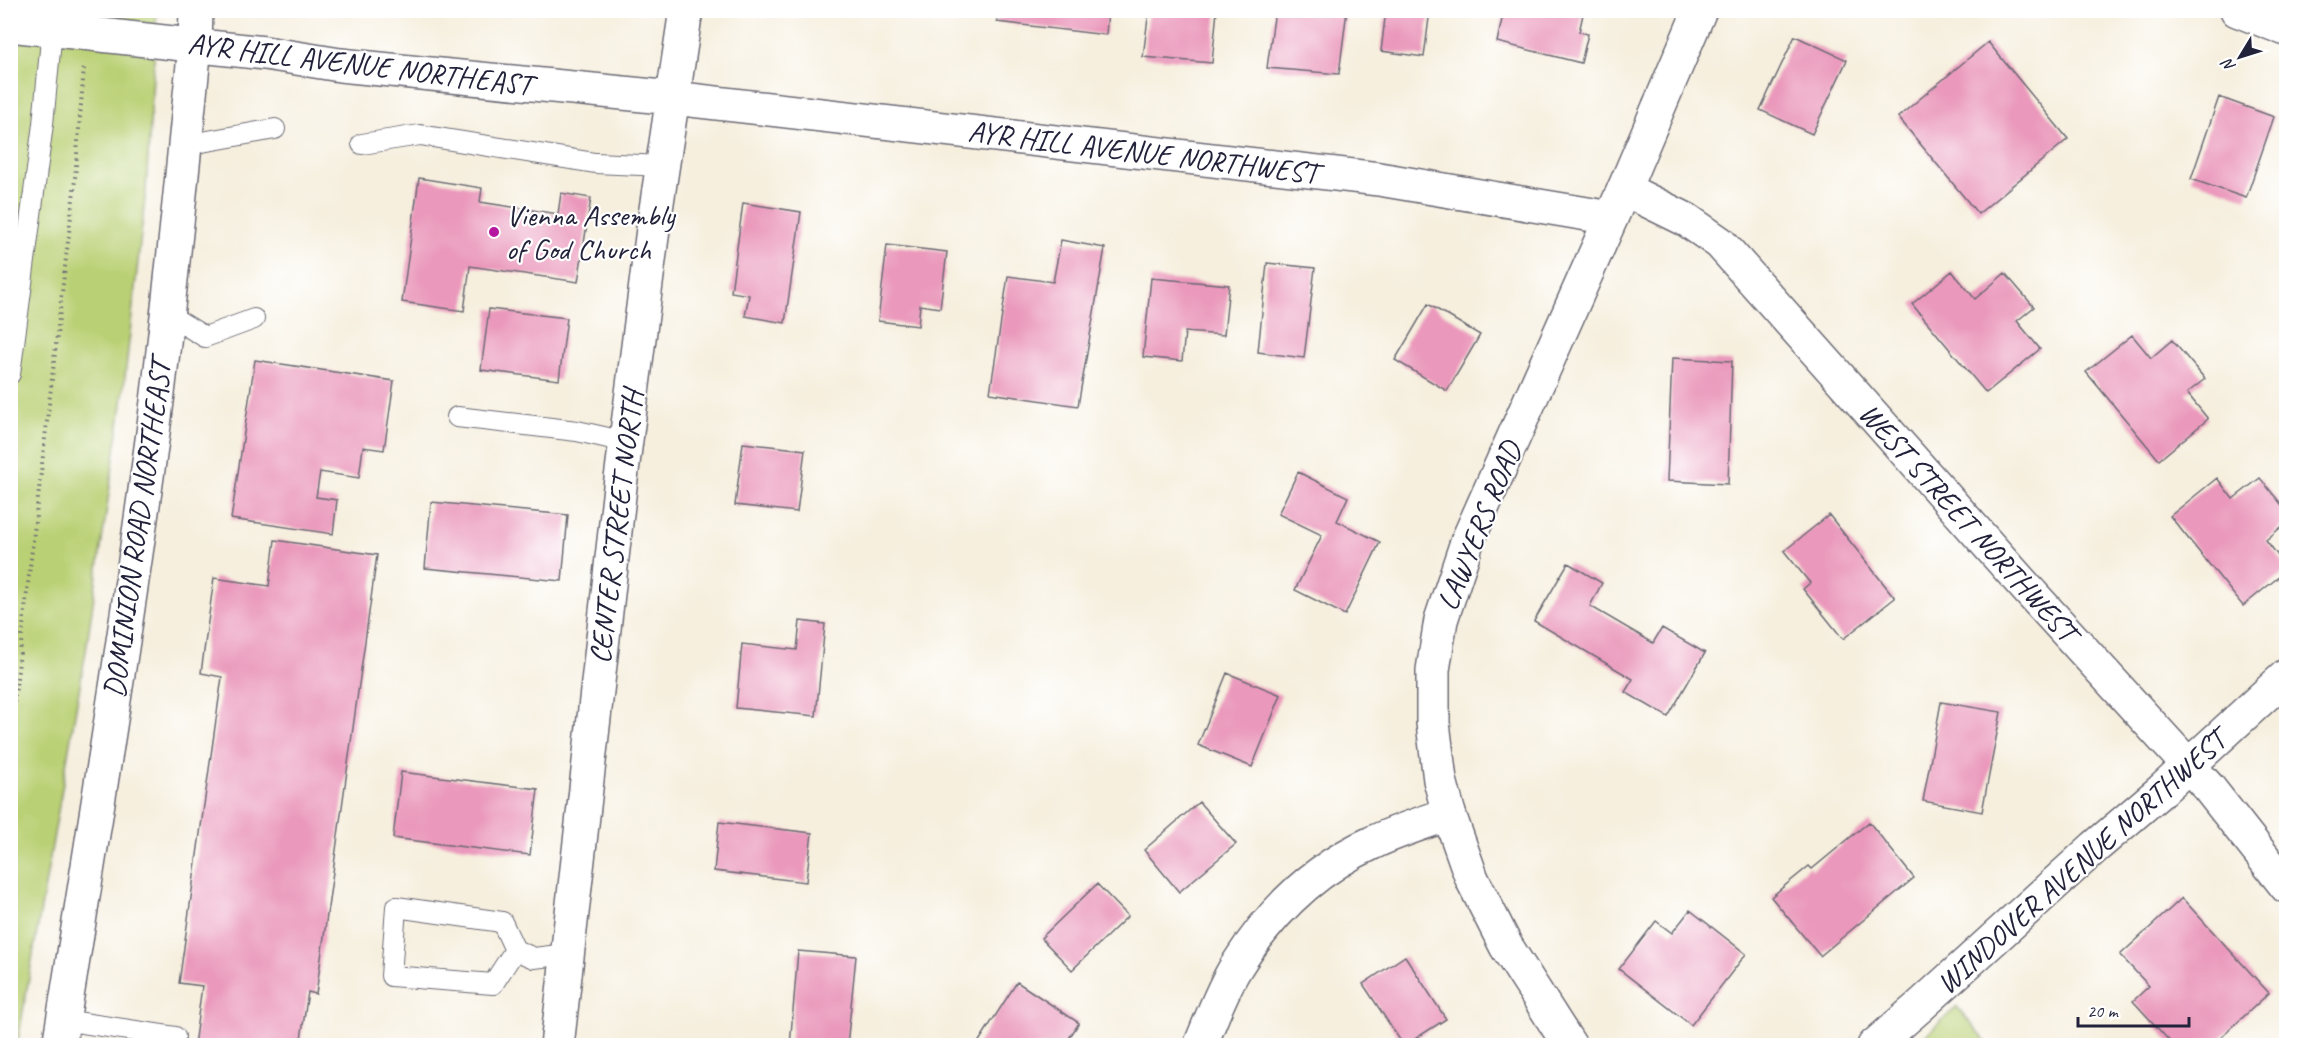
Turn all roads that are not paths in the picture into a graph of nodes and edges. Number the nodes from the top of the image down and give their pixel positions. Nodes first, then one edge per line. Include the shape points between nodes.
1 (196, 10) edge
2 (686, 10) edge
3 (1700, 10) edge
4 (2236, 10) edge
5 (10, 25) edge
6 (2286, 29) edge
7 (52, 30) junction
8 (195, 45) junction
9 (673, 98) junction
10 (275, 129) dead end
11 (362, 144) dead end
12 (185, 145) junction
13 (663, 166) junction
14 (1618, 203) junction
15 (167, 314) junction
16 (254, 319) dead end
17 (10, 374) edge
18 (457, 417) dead end
19 (626, 442) junction
20 (2286, 676) edge
21 (2188, 765) junction
22 (1449, 814) junction
23 (2286, 886) edge
24 (515, 950) junction
25 (567, 954) junction
26 (61, 1033) edge
27 (176, 1037) dead end
28 (557, 1046) edge
29 (1200, 1046) edge
30 (1570, 1046) edge
31 (1874, 1046) edge

1 - 8 street, DOMINION ROAD NORTHEAST
2 - 9 street, CENTER STREET NORTH
3 - 14 street, LAWYERS ROAD
4 - 6 street
5 - 7 street, AYR HILL AVENUE NORTHEAST
7 - 8 street, AYR HILL AVENUE NORTHEAST
7 - 17 lane
8 - 9 street, AYR HILL AVENUE NORTHEAST
8 - 12 street, DOMINION ROAD NORTHEAST
9 - 13 street, CENTER STREET NORTH
9 - 14 street, AYR HILL AVENUE NORTHWEST
10 - 12 lane
11 - 13 lane via 420,135 595,163
12 - 15 street, DOMINION ROAD NORTHEAST
13 - 19 street, CENTER STREET NORTH
14 - 21 street, WEST STREET NORTHWEST via 1687,220 1720,243
14 - 22 street, LAWYERS ROAD via 1467,542 1441,620 1433,670 1433,723
15 - 16 lane via 206,337
15 - 26 street, DOMINION ROAD NORTHEAST via 153,433
18 - 19 lane via 577,431
19 - 25 street, CENTER STREET NORTH
20 - 21 street, WINDOVER AVENUE NORTHWEST
21 - 23 street, WEST STREET NORTHWEST
21 - 31 street, WINDOVER AVENUE NORTHWEST
22 - 29 street via 1354,852 1292,896 1267,923 1235,969
22 - 30 street, LAWYERS ROAD via 1472,879 1506,946
24 - 24 lane via 502,922 396,907 391,976 493,984
24 - 25 lane via 534,958
25 - 28 street, CENTER STREET NORTH
26 - 27 lane

